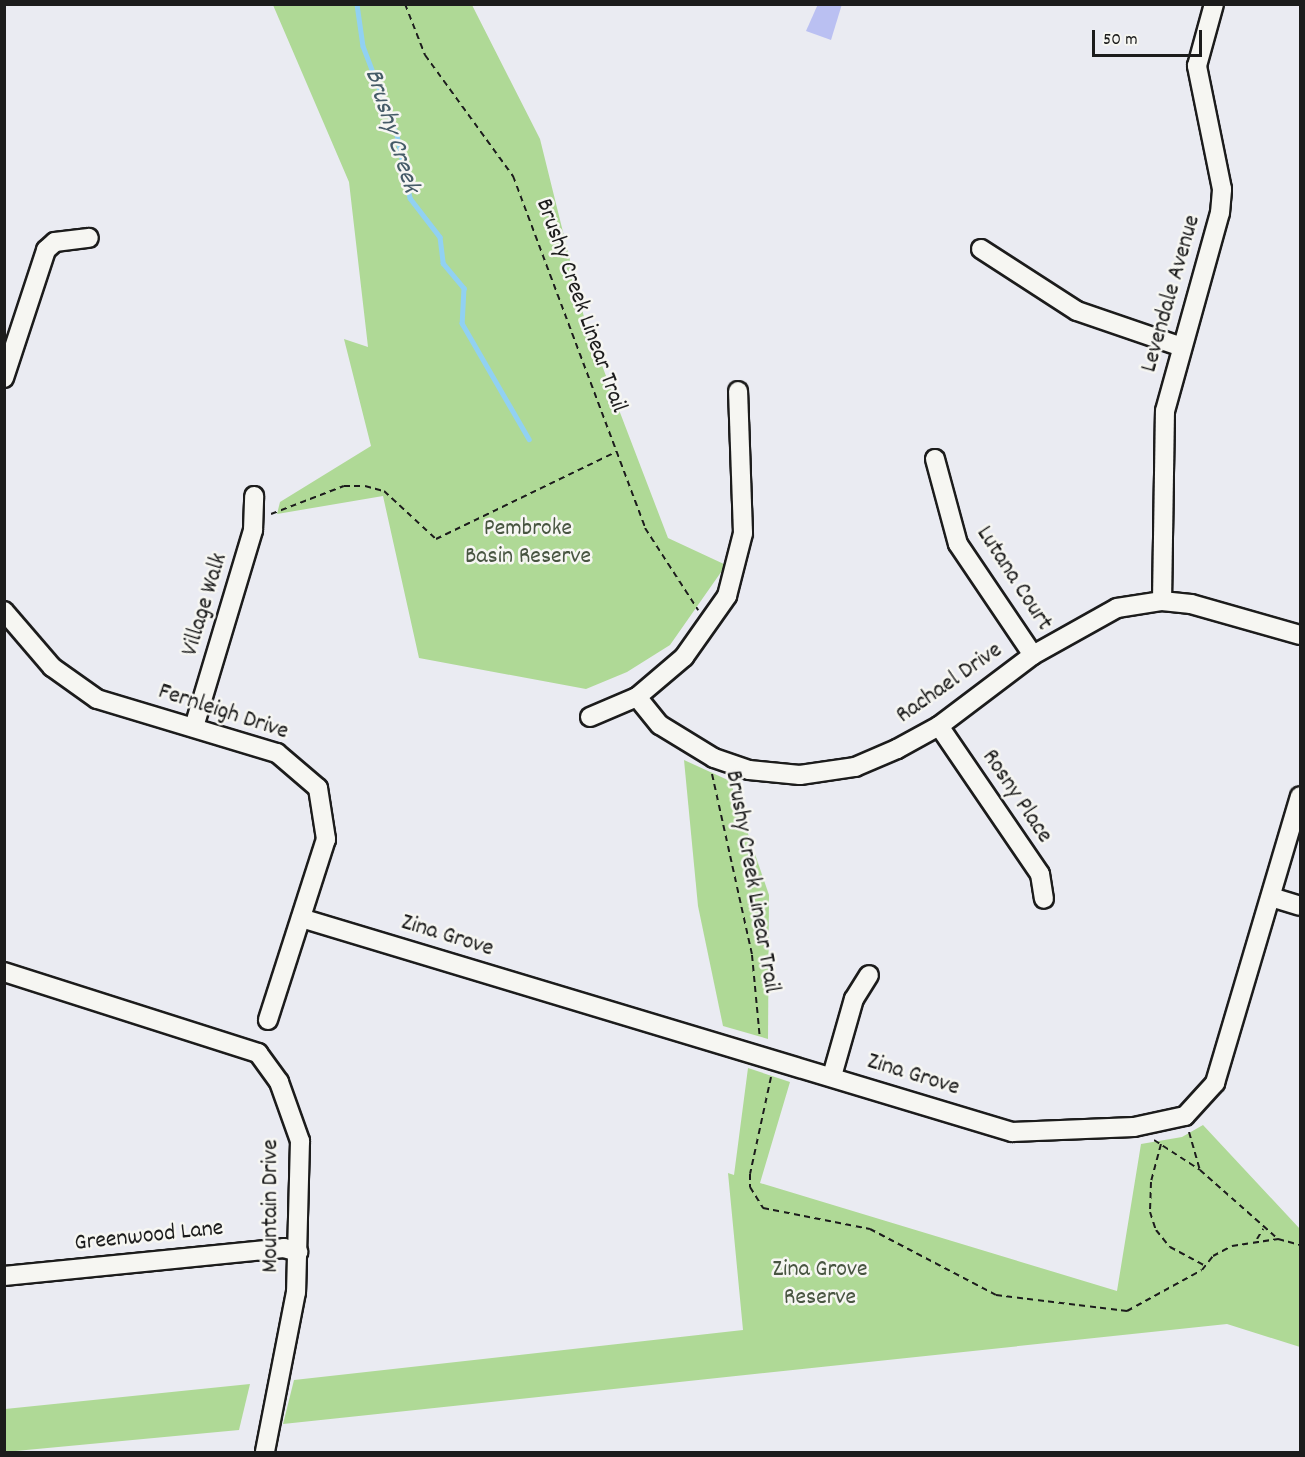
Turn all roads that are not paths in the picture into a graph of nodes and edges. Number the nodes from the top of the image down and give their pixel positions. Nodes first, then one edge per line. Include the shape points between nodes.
1 (1214, 4) edge
2 (89, 238) dead end
3 (981, 249) dead end
4 (1182, 347) junction
5 (4, 378) edge
6 (738, 391) dead end
7 (935, 459) dead end
8 (254, 496) dead end
9 (1162, 601) junction
10 (7, 624) edge
11 (1300, 636) edge
12 (1033, 656) junction
13 (637, 697) junction
14 (590, 717) dead end
15 (939, 726) junction
16 (194, 727) junction
17 (1300, 796) edge
18 (1271, 897) junction
19 (1044, 899) dead end
20 (1300, 906) edge
21 (301, 918) junction
22 (4, 972) edge
23 (869, 975) dead end
24 (268, 1020) dead end
25 (832, 1076) junction
26 (298, 1252) junction
27 (4, 1275) edge
28 (265, 1452) edge

1 - 4 street, Levendale Avenue via 1197,66 1222,189 1220,213
2 - 5 street via 55,242 45,250
3 - 4 street via 1077,311
4 - 9 street, Levendale Avenue via 1165,411
6 - 13 street via 743,533 727,596 708,628
7 - 12 street, Lutana Court via 958,544
8 - 16 street, Village Walk via 253,530
9 - 11 street, Rachael Drive via 1191,604
9 - 12 street, Rachael Drive via 1094,617
10 - 16 street, Fernleigh Drive via 52,667 97,699
12 - 15 street, Rachael Drive
13 - 14 street
13 - 15 street, Rachael Drive via 660,724 714,758 749,770 800,775 855,767
15 - 19 street, Rosny Place via 1040,874
16 - 21 street, Fernleigh Drive via 277,753 318,788 326,838
17 - 18 street
18 - 20 street
18 - 25 street, Zina Grove via 1215,1083 1185,1116 1134,1126 1012,1132
21 - 24 street, Fernleigh Drive
21 - 25 street, Zina Grove
22 - 26 street, Mountain Drive via 258,1053 279,1082 300,1141
23 - 25 street via 854,999
26 - 27 street, Greenwood Lane via 284,1248
26 - 28 street, Mountain Drive via 296,1292

